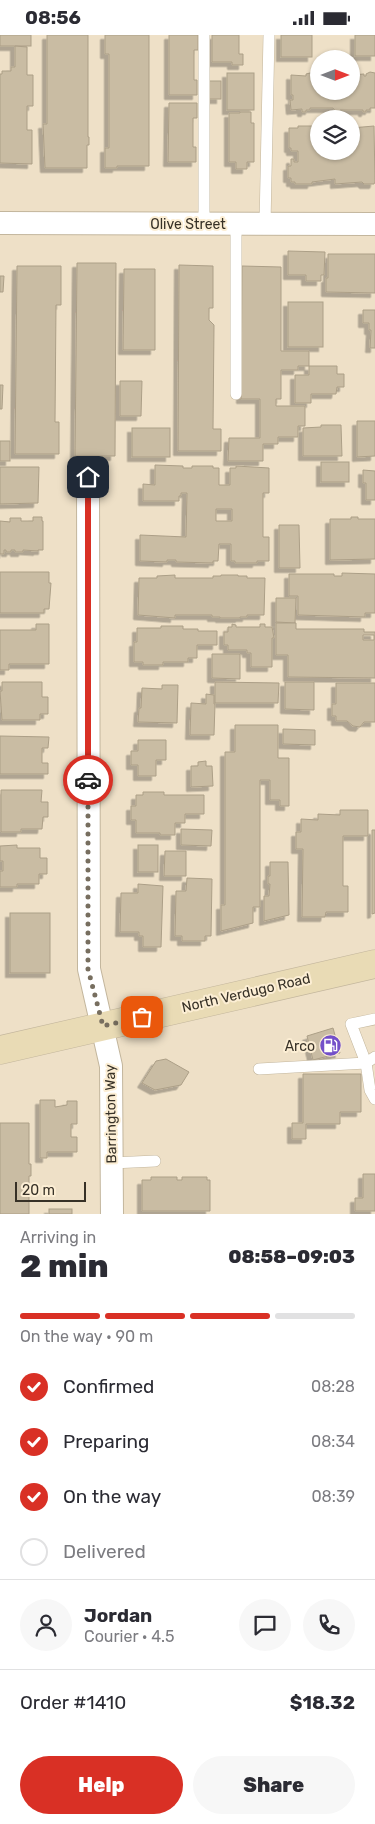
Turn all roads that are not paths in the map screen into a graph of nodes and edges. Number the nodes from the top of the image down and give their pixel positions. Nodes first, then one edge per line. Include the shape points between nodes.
1 (204, 35) edge
2 (269, 35) edge
3 (0, 223) edge
4 (204, 224) junction
5 (236, 224) junction
6 (265, 224) junction
7 (375, 224) edge
8 (236, 394) dead end
9 (88, 477) dead end
10 (375, 964) edge
11 (375, 1019) edge
12 (103, 1026) junction
13 (0, 1050) edge
14 (370, 1060) edge
15 (258, 1069) dead end
16 (375, 1099) edge
17 (154, 1161) dead end
18 (112, 1163) junction
19 (112, 1214) edge

1 - 4 lane
2 - 6 lane
3 - 4 street, Olive Street
4 - 5 street, Olive Street
5 - 6 street, Olive Street
5 - 8 lane
6 - 7 street, Olive Street
9 - 12 street, Barrington Way via 88,969
10 - 12 main road, North Verdugo Road
11 - 14 lane via 352,1023
12 - 13 main road, North Verdugo Road
12 - 18 street, Barrington Way via 112,1066
14 - 15 lane
14 - 16 lane via 370,1090
17 - 18 lane
18 - 19 street, Barrington Way

